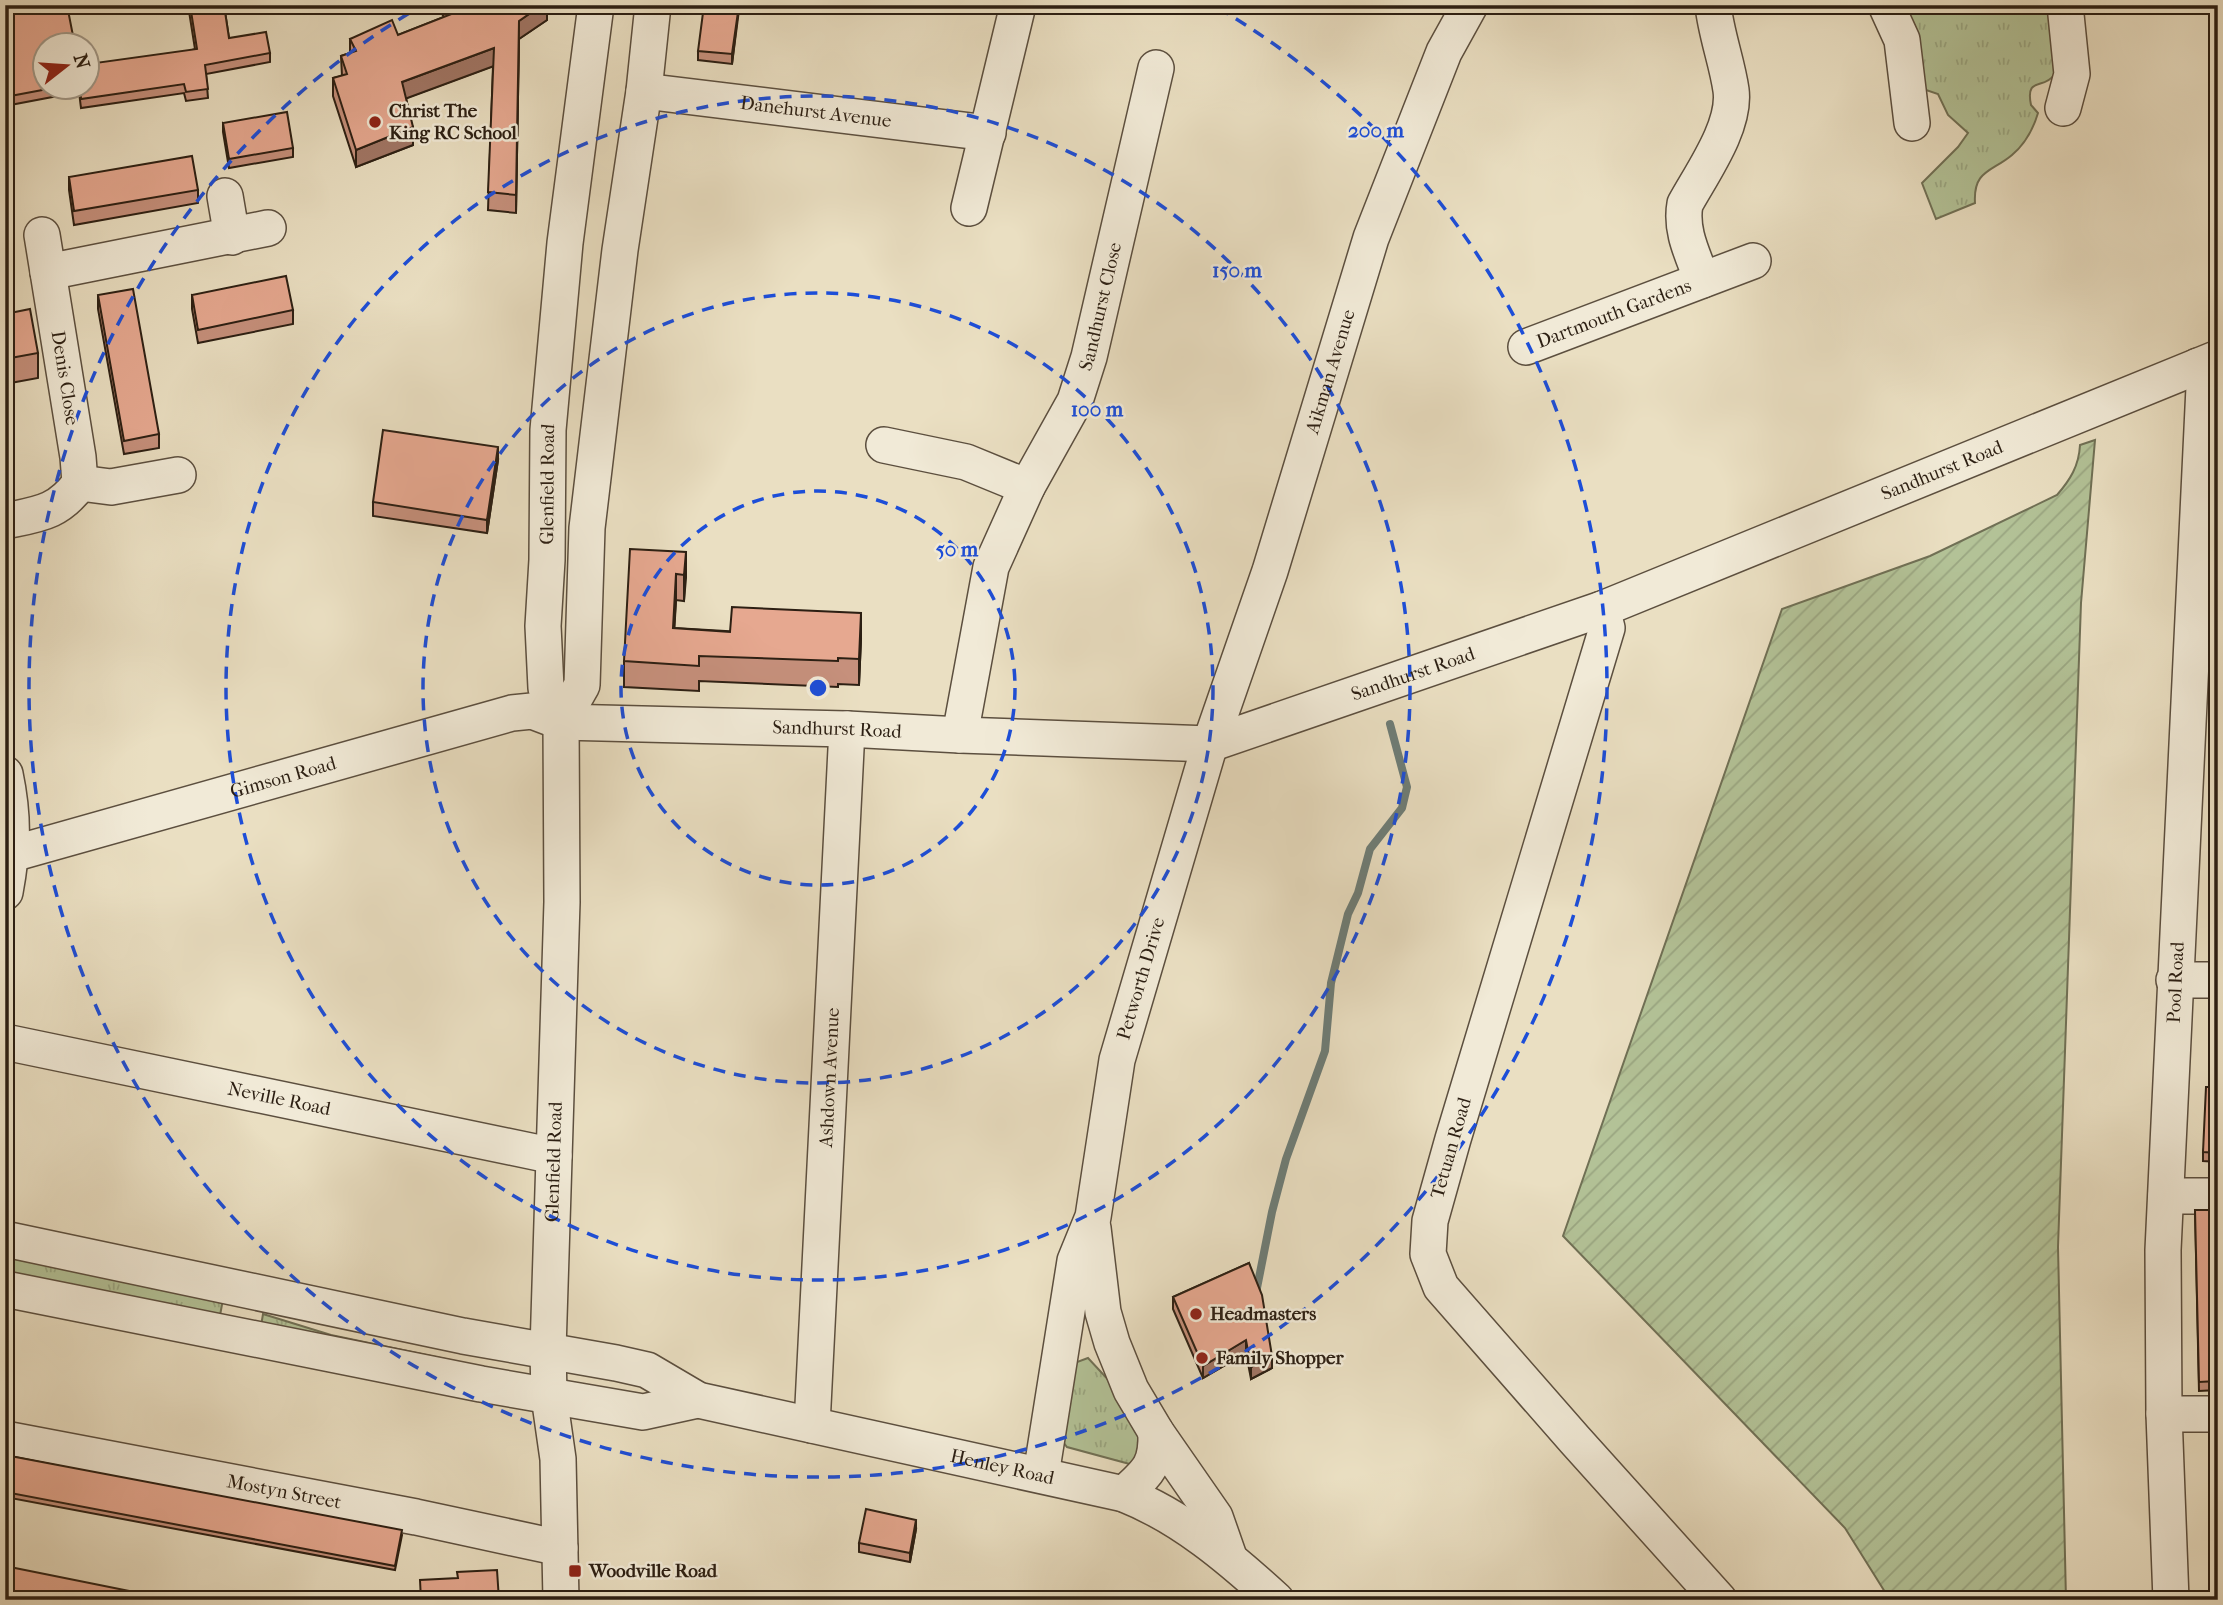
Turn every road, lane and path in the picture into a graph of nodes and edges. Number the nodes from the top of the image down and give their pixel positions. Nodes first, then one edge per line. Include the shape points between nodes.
1 (596, 5) edge
2 (653, 5) edge
3 (1018, 5) edge
4 (1470, 5) edge
5 (1713, 5) edge
6 (1886, 5) edge
7 (2065, 5) edge
8 (1156, 68) dead end
9 (644, 91) junction
10 (2063, 108) dead end
11 (1912, 123) dead end
12 (988, 133) junction
13 (225, 196) dead end
14 (970, 208) dead end
15 (268, 228) dead end
16 (42, 235) dead end
17 (232, 237) junction
18 (565, 243) junction
19 (620, 250) junction
20 (1754, 261) dead end
21 (48, 272) junction
22 (1702, 280) junction
23 (1526, 347) dead end
24 (2208, 362) edge
25 (884, 445) dead end
26 (162, 469) dead end
27 (80, 483) junction
28 (1027, 487) junction
29 (5, 521) edge
30 (1602, 609) junction
31 (561, 722) junction
32 (847, 729) junction
33 (960, 735) junction
34 (1210, 744) junction
35 (2203, 765) edge
36 (5, 774) edge
37 (9, 855) edge
38 (5, 892) edge
39 (2174, 980) junction
40 (2218, 980) edge
41 (5, 1042) edge
42 (554, 1156) junction
43 (2166, 1196) junction
44 (2218, 1196) edge
45 (1093, 1217) junction
46 (5, 1239) edge
47 (5, 1289) edge
48 (245, 1290) junction
49 (234, 1334) junction
50 (1061, 1342) junction
51 (1112, 1343) junction
52 (548, 1350) junction
53 (549, 1396) junction
54 (698, 1400) junction
55 (2164, 1413) junction
56 (2218, 1414) edge
57 (813, 1425) junction
58 (1156, 1432) junction
59 (5, 1439) edge
60 (1041, 1475) junction
61 (1124, 1494) junction
62 (560, 1548) junction
63 (1229, 1557) junction
64 (561, 1600) edge
65 (1276, 1600) edge
66 (1719, 1600) edge
67 (2171, 1600) edge

1 - 18 street, Glenfield Road
2 - 9 street, Glenfield Road
3 - 12 street
4 - 34 street, Aikman Avenue via 1444,52 1371,237 1270,571
5 - 22 street, Dartmouth Gardens via 1731,111 1685,204 1685,232
6 - 11 street via 1902,40
7 - 10 street via 2072,74
8 - 28 street, Sandhurst Close via 1086,368 1075,401
9 - 12 street, Danehurst Avenue
9 - 19 street, Glenfield Road
12 - 14 street
13 - 17 street
15 - 17 street
16 - 21 street, Denis Close
17 - 21 street
18 - 19 street
18 - 31 street, Glenfield Road via 548,430 543,626 546,688
19 - 31 street, Glenfield Road via 587,528 582,685
20 - 22 street, Dartmouth Gardens
21 - 27 street, Denis Close
22 - 23 street, Dartmouth Gardens
24 - 30 street, Sandhurst Road
24 - 35 street, Pool Road via 2204,387
25 - 28 street via 966,462
26 - 27 street via 111,487
27 - 29 street via 45,513
28 - 33 street, Sandhurst Close via 991,567
30 - 34 street, Sandhurst Road
30 - 66 street, Tetuan Road via 1607,628 1453,1139 1430,1221 1428,1254 1441,1287
31 - 32 street, Sandhurst Road
31 - 37 street, Gimson Road via 532,711 512,713
31 - 42 street, Glenfield Road via 562,902
32 - 33 street, Sandhurst Road
32 - 57 street, Ashdown Avenue
33 - 34 street, Sandhurst Road
34 - 45 street, Petworth Drive via 1116,1060
35 - 39 street, Pool Road
36 - 37 street via 12,808
37 - 38 street
39 - 40 street
39 - 43 street, Pool Road
41 - 42 street, Neville Road
42 - 52 street, Glenfield Road
43 - 44 street
43 - 55 street, Pool Road
45 - 50 street, Petworth Drive via 1075,1261
45 - 51 street, Petworth Drive via 1103,1312
46 - 48 street
47 - 49 street
48 - 49 street
48 - 52 street
49 - 53 street
50 - 51 street
50 - 60 street, Petworth Drive
51 - 58 street, Petworth Drive via 1131,1390
52 - 53 street, Glenfield Road
52 - 54 street, Henley Road via 648,1370
53 - 54 street, Henley Road via 643,1412
53 - 62 street, Glenfield Road via 558,1459
54 - 57 street, Henley Road
55 - 56 street
55 - 67 street, Pool Road
57 - 60 street, Henley Road
58 - 61 street via 1152,1466
58 - 63 street, Petworth Drive via 1216,1517
59 - 62 street, Mostyn Street
60 - 61 street, Henley Road
61 - 63 street, Henley Road via 1155,1507
62 - 64 street, Glenfield Road
63 - 65 street, Henley Road

